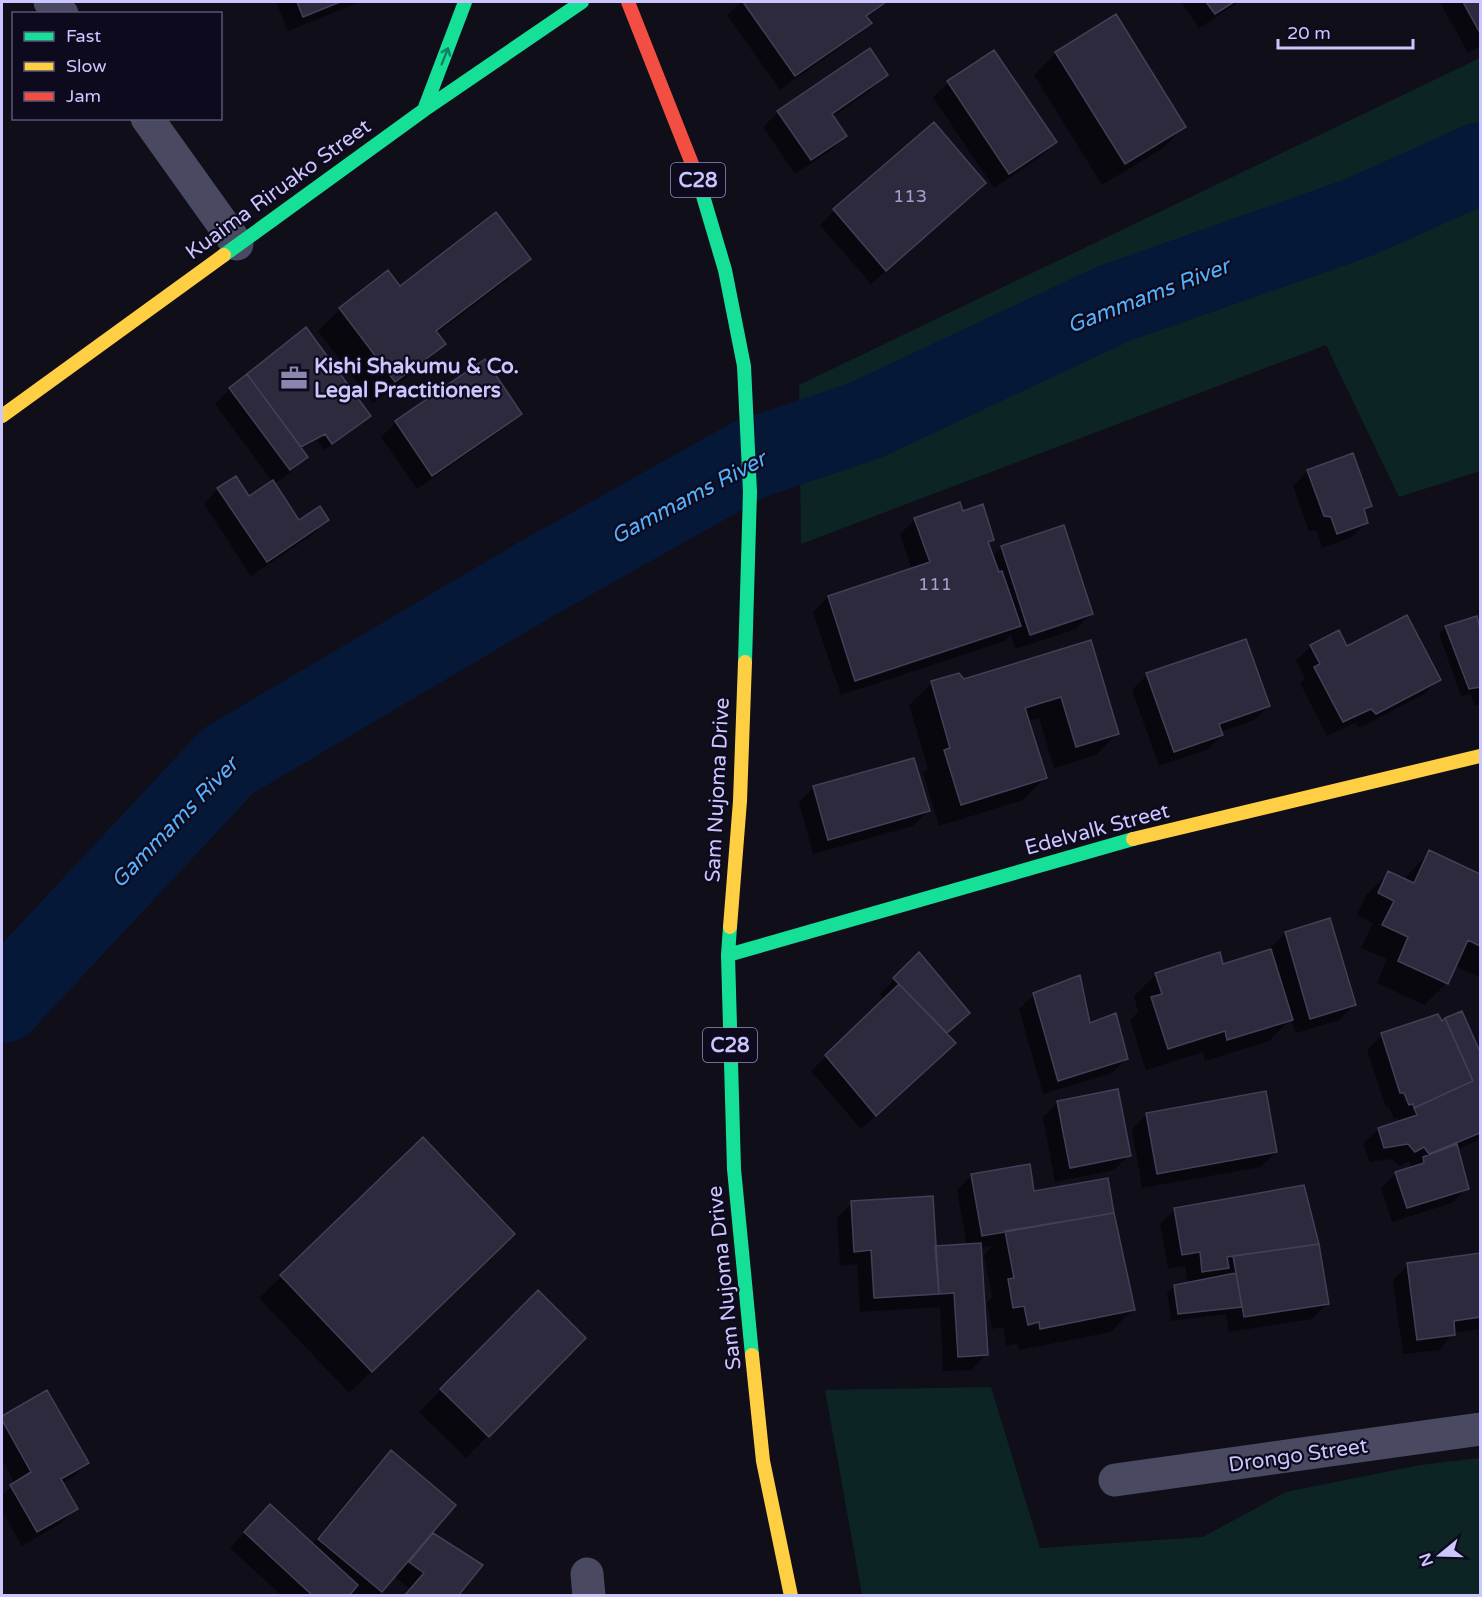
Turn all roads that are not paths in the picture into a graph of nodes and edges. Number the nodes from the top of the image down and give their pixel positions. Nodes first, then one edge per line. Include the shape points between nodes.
1 (465, 2) edge
2 (582, 2) edge
3 (628, 2) edge
4 (424, 110) junction
5 (148, 120) edge
6 (237, 244) junction
7 (2, 416) edge
8 (1480, 756) edge
9 (728, 956) junction
10 (1480, 1429) edge
11 (1115, 1480) dead end
12 (791, 1596) edge

4 -> 1 main road
2 - 4 main road, Kuaima Riruako Street
3 - 9 main road, Sam Nujoma Drive / C28 via 696,173 725,270 744,366 750,492 740,801
4 - 6 main road, Kuaima Riruako Street
5 - 6 street
6 - 7 main road, Kuaima Riruako Street
8 - 9 main road, Edelvalk Street via 1136,838
9 - 12 main road, Sam Nujoma Drive / C28 via 734,1169 759,1425
10 - 11 street, Drongo Street

